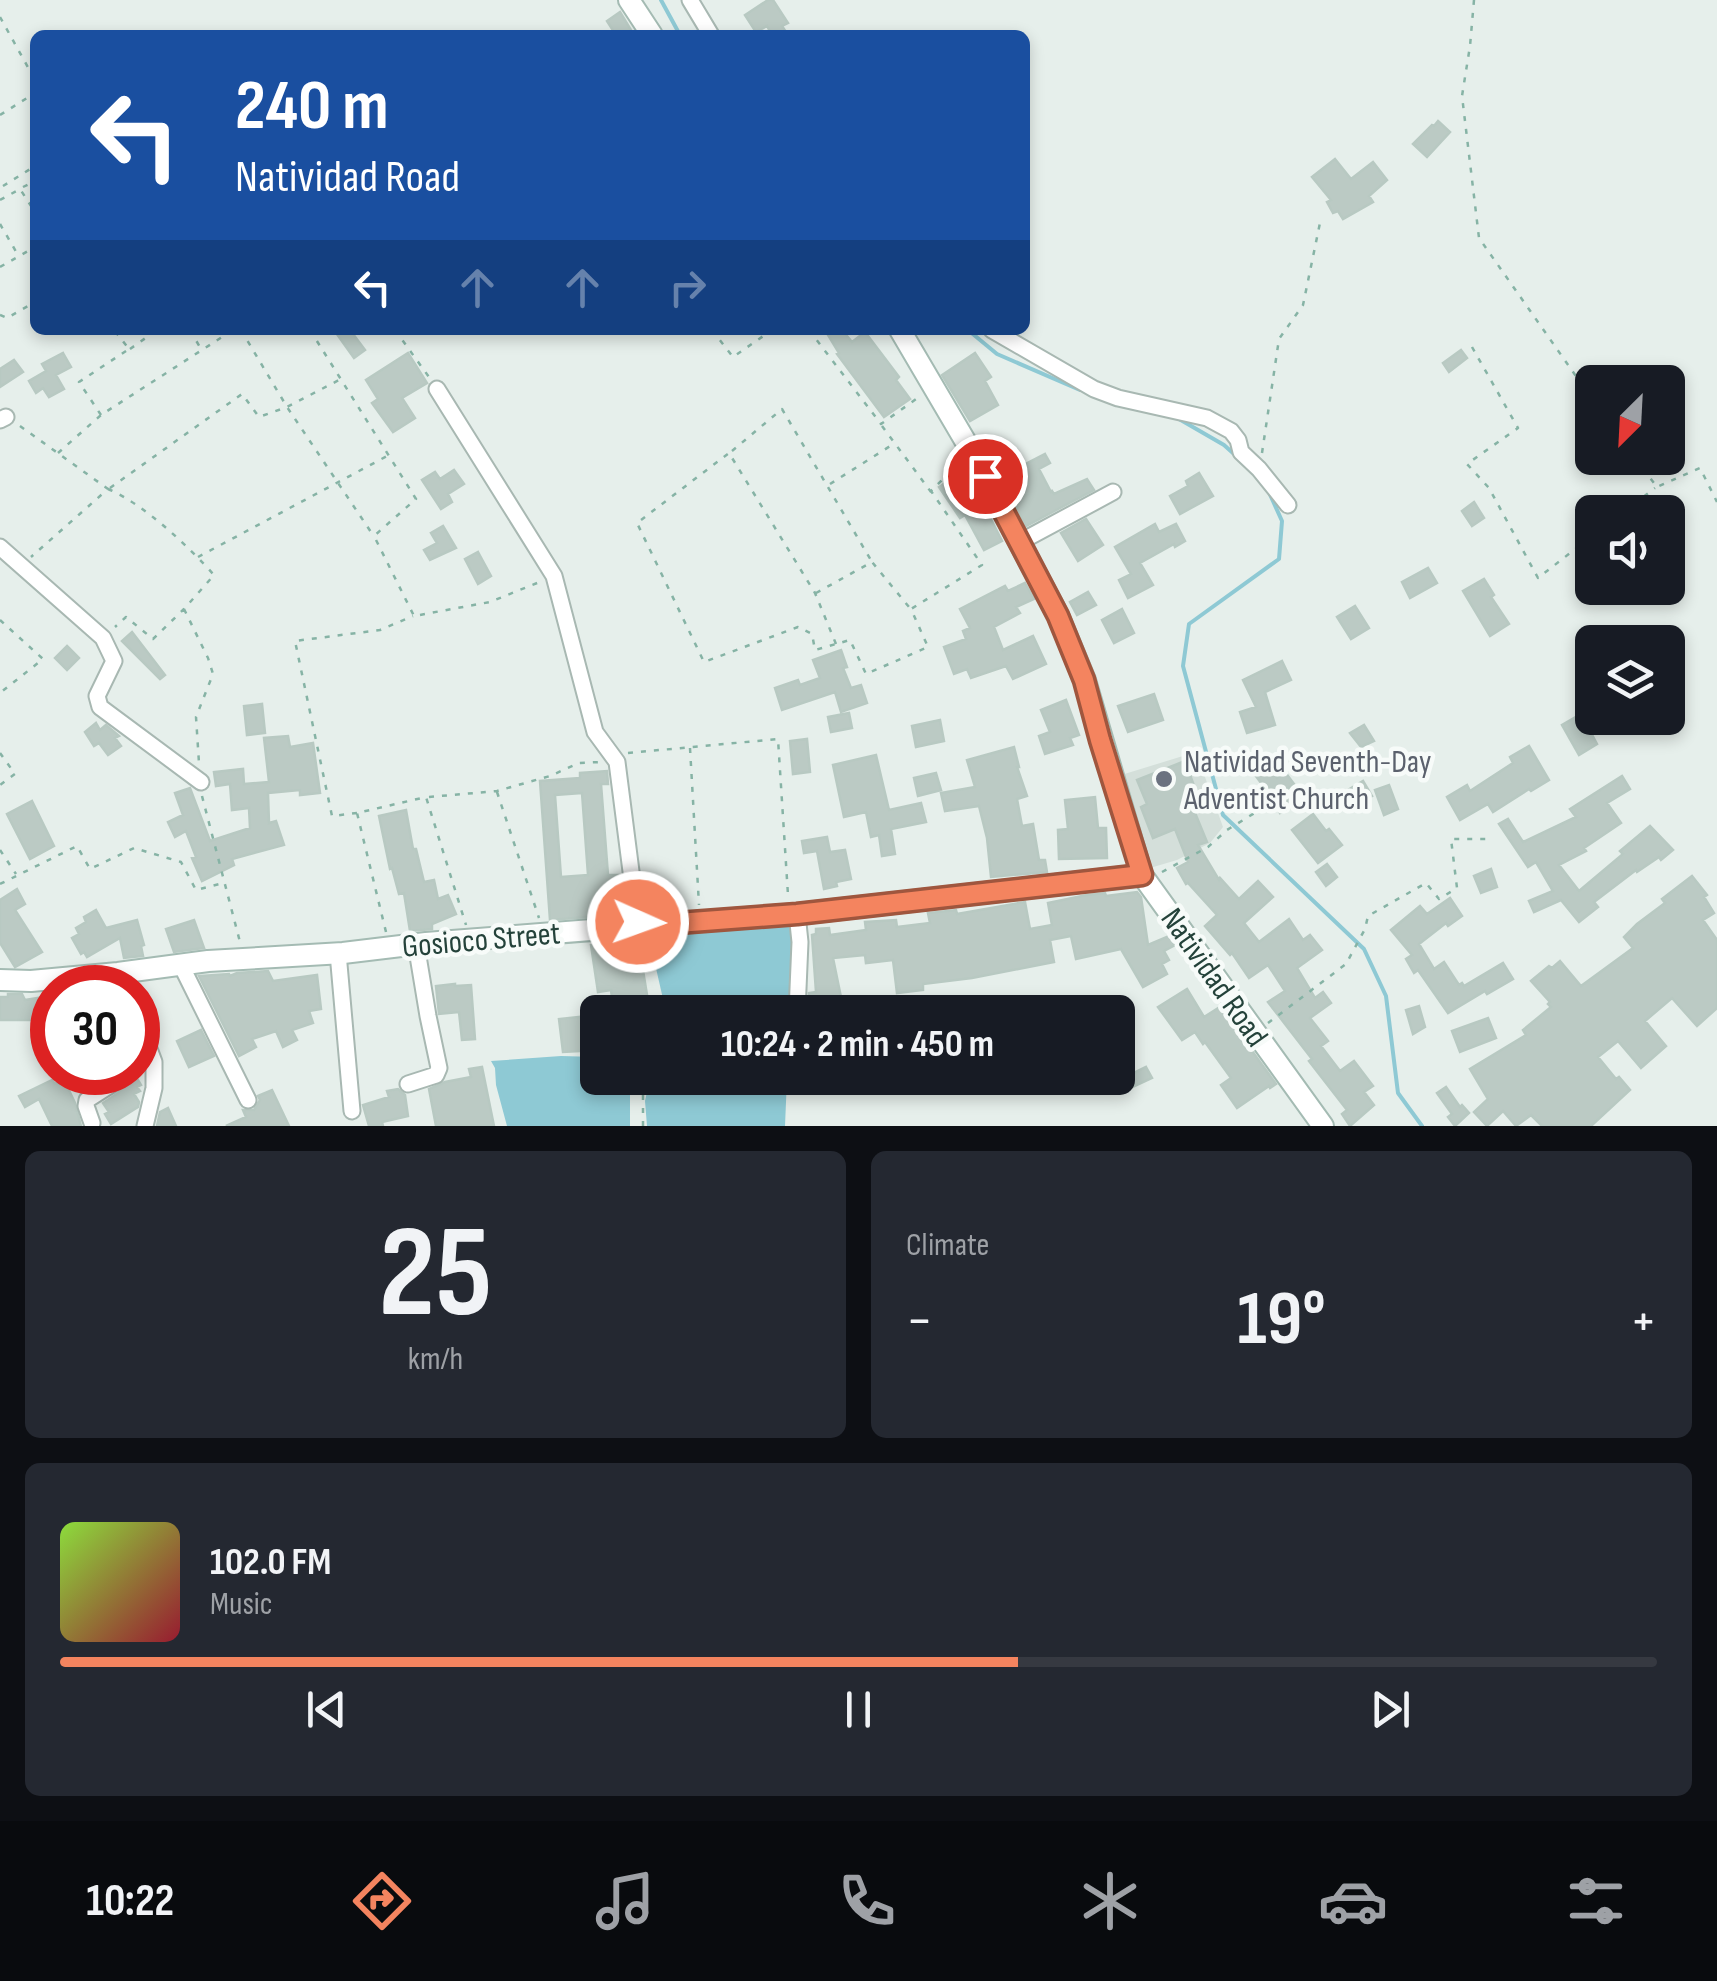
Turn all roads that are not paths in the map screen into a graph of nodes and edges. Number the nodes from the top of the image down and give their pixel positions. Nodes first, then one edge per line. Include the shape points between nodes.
1 (628, 0) edge
2 (690, 0) edge
3 (649, 30) edge
4 (709, 30) edge
5 (903, 335) edge
6 (1001, 335) edge
7 (437, 389) road end
8 (1113, 492) dead end
9 (1288, 505) dead end
10 (1020, 542) junction
11 (0, 546) edge
12 (201, 782) road end
13 (1144, 878) junction
14 (793, 912) junction
15 (638, 926) junction
16 (416, 944) junction
17 (338, 953) junction
18 (181, 965) junction
19 (160, 970) edge
20 (0, 980) edge
21 (30, 982) edge
22 (798, 995) edge
23 (408, 1084) dead end
24 (95, 1095) edge
25 (152, 1095) edge
26 (248, 1100) dead end
27 (352, 1112) dead end
28 (92, 1123) dead end
29 (145, 1126) edge
30 (1323, 1126) edge

1 - 3 street
2 - 4 street
5 - 10 street, Natividad Road
6 - 9 street via 1094,389 1208,418 1231,431
7 - 15 street via 554,576 595,732 615,758
8 - 10 street
10 - 13 street, Natividad Road via 1084,680
11 - 12 street via 103,638 114,661 96,696 100,706
13 - 14 street, Gosioco Street
13 - 30 street, Natividad Road
14 - 15 street, Gosioco Street
14 - 22 street via 800,942
15 - 16 street, Gosioco Street
16 - 17 street, Gosioco Street
16 - 23 street via 439,1068
17 - 18 street, Gosioco Street
17 - 27 street
18 - 19 street, Gosioco Street
18 - 26 street
20 - 21 street, Gosioco Street
24 - 28 street via 86,1106
25 - 29 street

